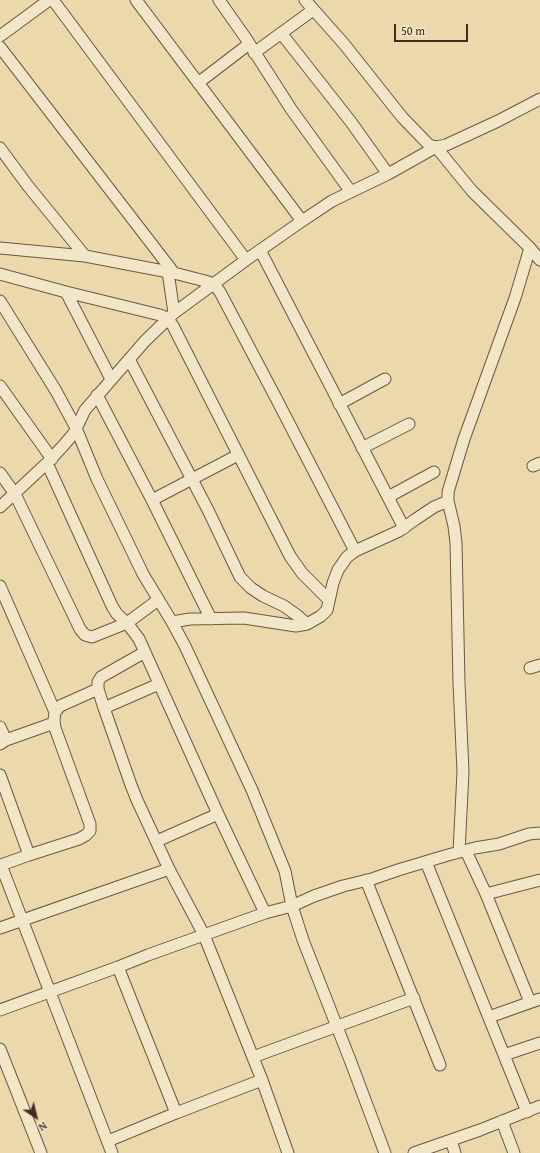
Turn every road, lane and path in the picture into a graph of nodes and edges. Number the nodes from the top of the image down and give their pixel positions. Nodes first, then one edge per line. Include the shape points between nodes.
1 (49, 0) edge
2 (53, 0) edge
3 (136, 0) edge
4 (218, 0) edge
5 (304, 0) edge
6 (313, 10) junction
7 (281, 33) junction
8 (0, 36) edge
9 (0, 47) edge
10 (251, 48) junction
11 (198, 83) junction
12 (540, 99) edge
13 (436, 147) junction
14 (0, 148) edge
15 (388, 174) junction
16 (351, 192) junction
17 (302, 221) junction
18 (1, 247) edge
19 (530, 248) junction
20 (260, 250) junction
21 (85, 256) junction
22 (246, 260) junction
23 (540, 260) edge
24 (171, 273) junction
25 (0, 274) edge
26 (214, 284) junction
27 (66, 292) junction
28 (0, 301) edge
29 (170, 316) junction
30 (129, 360) junction
31 (112, 379) junction
32 (385, 379) dead end
33 (0, 386) edge
34 (98, 395) junction
35 (339, 404) junction
36 (409, 424) dead end
37 (76, 428) junction
38 (362, 448) junction
39 (238, 455) junction
40 (50, 461) junction
41 (434, 472) dead end
42 (0, 473) edge
43 (192, 480) junction
44 (15, 494) junction
45 (388, 497) junction
46 (152, 500) junction
47 (448, 501) junction
48 (0, 507) edge
49 (404, 528) junction
50 (355, 551) junction
51 (0, 586) edge
52 (158, 600) junction
53 (329, 600) junction
54 (211, 619) junction
55 (172, 622) junction
56 (127, 623) junction
57 (307, 624) junction
58 (145, 652) junction
59 (160, 684) junction
60 (98, 689) junction
61 (104, 708) junction
62 (55, 712) junction
63 (54, 723) junction
64 (0, 727) edge
65 (3, 742) edge
66 (0, 775) edge
67 (218, 814) junction
68 (540, 833) edge
69 (157, 841) junction
70 (463, 852) junction
71 (29, 855) junction
72 (426, 862) junction
73 (0, 865) edge
74 (169, 869) junction
75 (366, 880) junction
76 (540, 880) edge
77 (486, 894) junction
78 (292, 906) junction
79 (265, 913) junction
80 (22, 920) junction
81 (0, 928) edge
82 (204, 935) junction
83 (118, 967) junction
84 (50, 991) junction
85 (414, 998) junction
86 (535, 1001) edge
87 (0, 1010) edge
88 (489, 1017) junction
89 (337, 1026) junction
90 (540, 1043) edge
91 (0, 1049) edge
92 (504, 1055) junction
93 (253, 1057) junction
94 (440, 1065) dead end
95 (262, 1080) junction
96 (540, 1106) edge
97 (527, 1112) junction
98 (176, 1113) junction
99 (502, 1122) junction
100 (451, 1140) junction
101 (108, 1141) junction
102 (41, 1153) edge
103 (112, 1153) edge
104 (288, 1153) edge
105 (385, 1153) edge
106 (414, 1153) edge
107 (455, 1153) edge
108 (514, 1153) edge

1 - 8 street
2 - 22 street
3 - 11 street
4 - 10 street
5 - 6 street
6 - 7 street
6 - 13 street via 344,44 402,117 428,145
7 - 10 street
7 - 15 street
9 - 24 street
10 - 11 street
10 - 16 street via 295,115
11 - 17 street
12 - 13 street via 453,142
13 - 15 street
13 - 19 street via 472,191
14 - 21 street
15 - 16 street
16 - 17 street
17 - 20 street
18 - 21 street
19 - 23 street
19 - 47 street via 454,472
20 - 22 street
20 - 35 street
21 - 24 street
22 - 26 street
24 - 26 street
24 - 29 street
25 - 27 street
26 - 29 street
26 - 50 street via 274,393
27 - 29 street
27 - 31 street
28 - 37 street
29 - 30 street
29 - 39 street
30 - 31 street
30 - 43 street
31 - 34 street
32 - 35 street
33 - 40 street
34 - 37 street via 85,410
34 - 46 street
35 - 38 street
36 - 38 street
37 - 40 street
37 - 52 street via 97,479
38 - 45 street
39 - 43 street
39 - 53 street via 290,556 302,573
40 - 44 street
40 - 56 street via 112,606
41 - 45 street
42 - 44 street
43 - 46 street
43 - 57 street via 240,576 251,588 284,606
44 - 48 street
44 - 56 street via 85,635 92,637
45 - 49 street
46 - 54 street
47 - 49 street via 434,507
47 - 70 street via 456,543
49 - 50 street
50 - 53 street via 338,570
51 - 62 street
52 - 55 street
52 - 56 street
53 - 57 street via 328,610
54 - 55 street
54 - 57 street via 244,618 296,626
55 - 78 street via 252,790 285,871
56 - 58 street
58 - 59 street
58 - 60 street via 101,677
59 - 61 street
59 - 67 street
60 - 61 street
60 - 62 street via 60,706
61 - 69 street via 131,785
62 - 63 street
63 - 65 street
63 - 71 street via 90,824 90,831 79,839
64 - 65 street
66 - 71 street
67 - 69 street
67 - 79 street
68 - 70 street
69 - 74 street
70 - 72 street
70 - 77 street
71 - 73 street
72 - 75 street
72 - 88 street
73 - 80 street
74 - 80 street
74 - 82 street
75 - 78 street via 314,896
75 - 85 street
76 - 77 street
77 - 86 street
78 - 79 street
78 - 89 street
79 - 82 street
80 - 81 street
80 - 84 street
82 - 83 street
82 - 93 street
83 - 84 street
83 - 98 street
84 - 87 street
84 - 101 street
85 - 89 street
85 - 94 street
86 - 88 street
88 - 92 street
89 - 93 street
89 - 105 street
90 - 92 street
91 - 102 street
92 - 97 street
93 - 95 street
95 - 98 street
95 - 104 street
96 - 97 street
97 - 99 street
98 - 101 street
99 - 100 street
99 - 108 street
100 - 106 street
100 - 107 street
101 - 103 street

